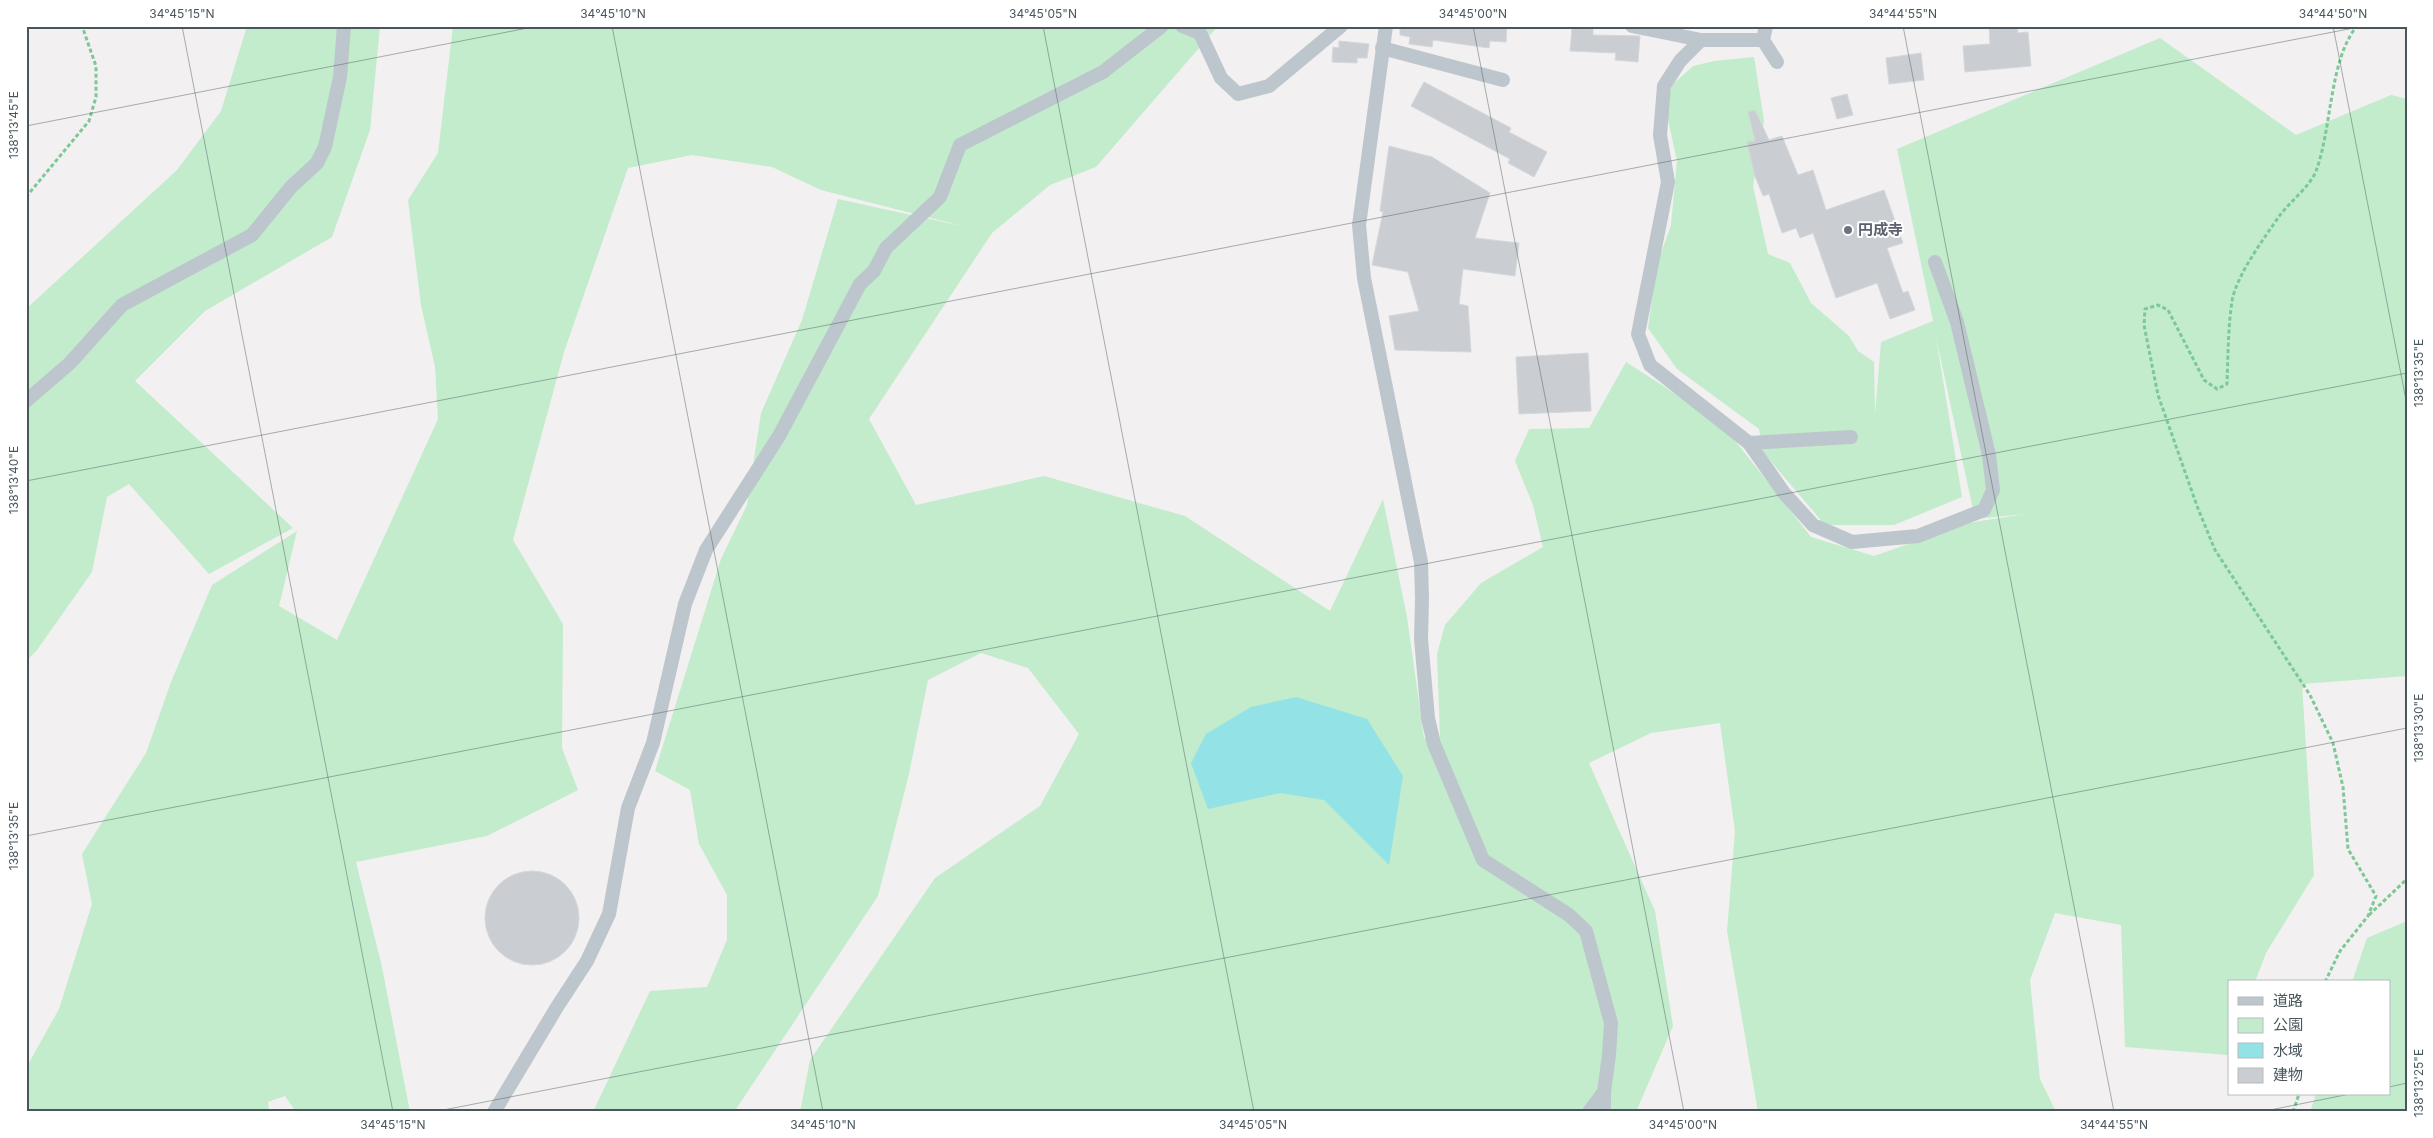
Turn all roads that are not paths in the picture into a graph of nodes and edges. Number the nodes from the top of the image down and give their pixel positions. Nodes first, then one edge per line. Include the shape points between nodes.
1 (344, 26) edge
2 (1162, 26) edge
3 (1182, 26) edge
4 (1341, 26) edge
5 (1386, 26) edge
6 (1632, 26) edge
7 (1764, 33) edge
8 (1701, 40) junction
9 (1382, 48) junction
10 (1777, 62) dead end
11 (1503, 80) dead end
12 (1934, 262) dead end
13 (26, 401) edge
14 (1851, 437) dead end
15 (1750, 443) junction
16 (1604, 1092) junction
17 (494, 1112) edge
18 (1589, 1112) edge
19 (1604, 1112) edge

1 - 13 street via 340,77 325,147 317,163 291,187 252,235 122,305 70,363
2 - 17 street via 1103,72 960,145 940,198 886,248 874,271 860,284 779,436 706,550 685,604 653,743 628,808 609,914 587,961
3 - 4 street via 1200,33 1221,78 1238,94 1269,86
5 - 9 street
6 - 8 street
7 - 8 street
7 - 10 street
8 - 15 street via 1680,61 1664,86 1660,135 1668,182 1638,334 1650,365
9 - 11 street
9 - 16 street via 1359,225 1364,278 1421,562 1420,639 1428,718 1434,744 1483,860 1569,915 1586,931 1611,1023
12 - 15 street via 1957,322 1989,456 1994,490 1984,510 1918,536 1852,542 1812,525 1784,493
14 - 15 street
16 - 18 street
16 - 19 street

